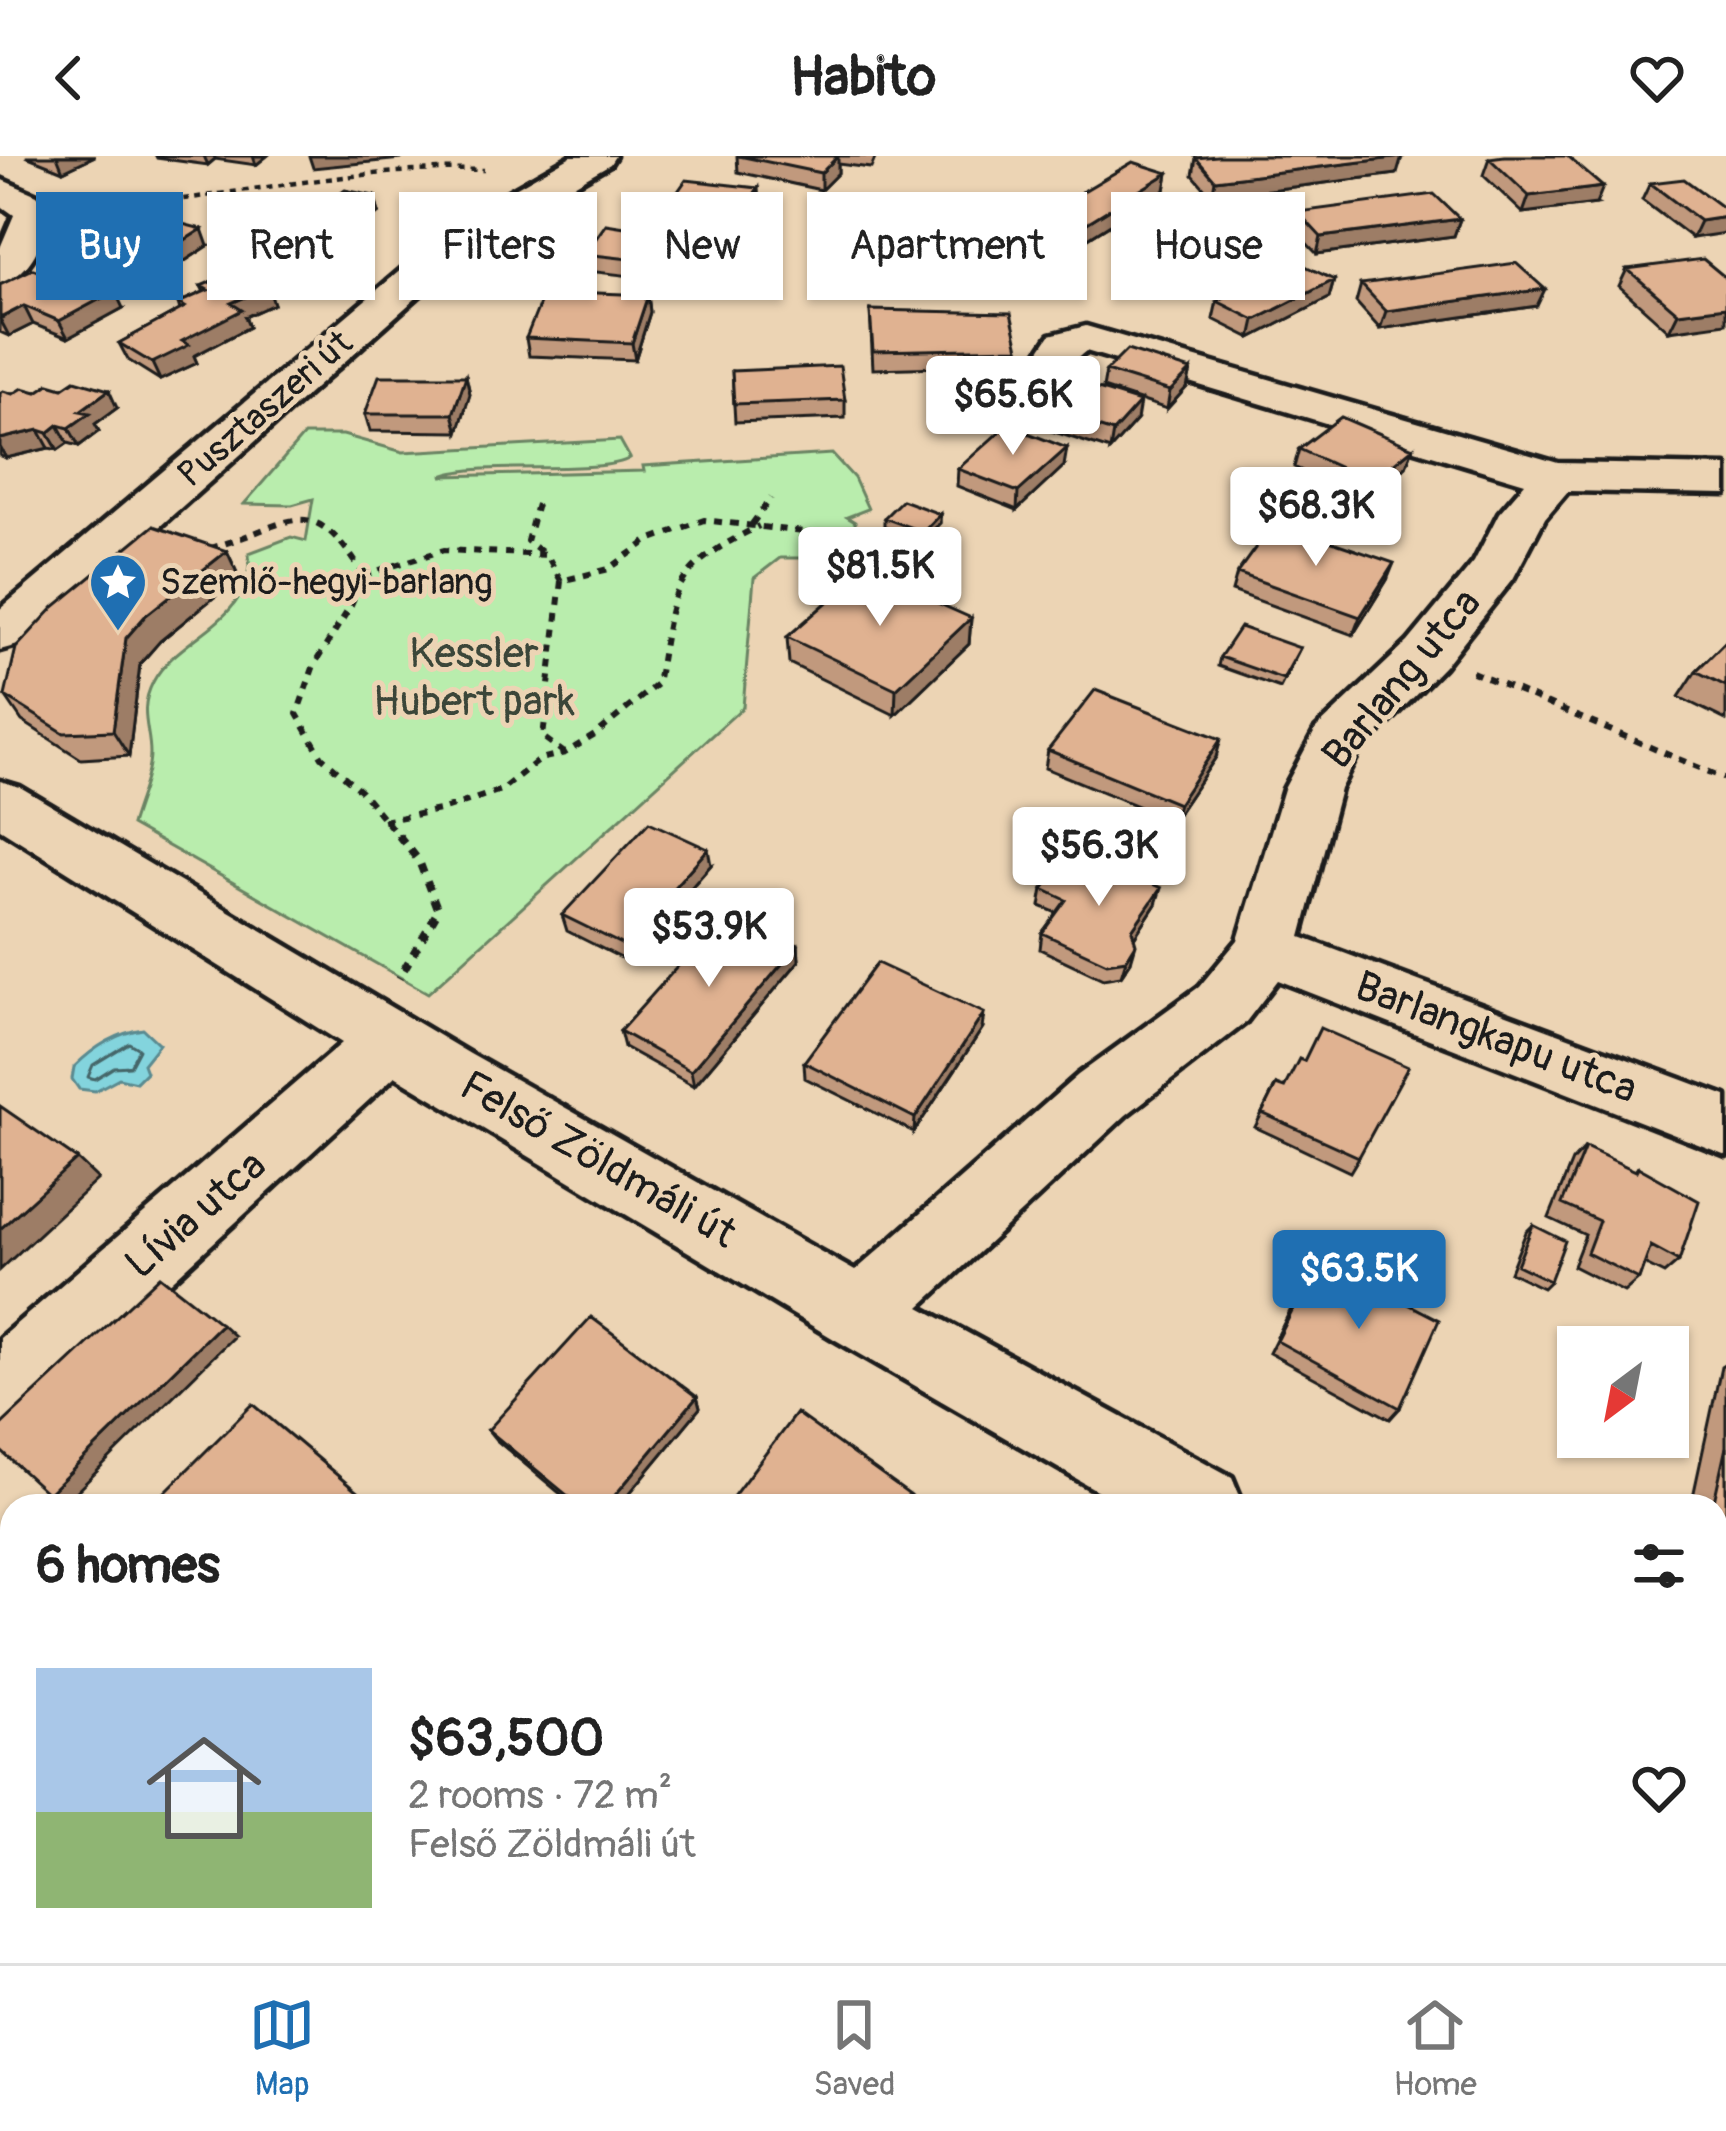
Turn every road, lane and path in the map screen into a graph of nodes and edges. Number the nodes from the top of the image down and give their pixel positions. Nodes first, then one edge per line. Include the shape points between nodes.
1 (597, 156) edge
2 (532, 165) edge
3 (0, 190) edge
4 (499, 192) edge
5 (524, 192) edge
6 (21, 226) edge
7 (0, 271) edge
8 (399, 273) edge
9 (399, 279) edge
10 (1039, 383) dead end
11 (1555, 477) junction
12 (1726, 480) edge
13 (771, 498) dead end
14 (537, 504) dead end
15 (755, 525) junction
16 (201, 549) edge
17 (861, 551) dead end
18 (547, 555) junction
19 (364, 574) junction
20 (561, 581) junction
21 (0, 586) edge
22 (0, 633) edge
23 (1426, 654) junction
24 (565, 753) junction
25 (1726, 779) edge
26 (0, 802) edge
27 (383, 821) junction
28 (1266, 950) junction
29 (405, 968) dead end
30 (391, 1039) junction
31 (1726, 1126) edge
32 (860, 1314) junction
33 (0, 1388) edge
34 (1182, 1494) edge

1 - 5 street, Pusztaszeri út
2 - 4 street, Pusztaszeri út
2 - 6 path via 415,168
3 - 6 street via 24,203
6 - 7 street
8 - 21 street, Pusztaszeri út
9 - 22 street, Pusztaszeri út via 39,607
10 - 11 street via 1065,344 1086,338
11 - 12 street
11 - 23 street, Barlang utca
13 - 15 path
14 - 18 path via 527,542
15 - 17 path
15 - 20 path via 704,520 649,540 609,569
15 - 24 path via 705,553 673,593 657,684
16 - 19 path via 304,515 333,525
18 - 19 path via 444,550
18 - 20 path
19 - 27 path via 297,714 322,757
20 - 24 path via 543,737
23 - 25 path
23 - 28 street, Barlang utca via 1336,743 1312,789
24 - 27 path via 540,758 501,790
26 - 30 street, Felső Zöldmáli út
27 - 29 path via 419,861 438,911
28 - 31 street, Barlangkapu utca
28 - 32 street, Barlang utca via 1222,1005 1102,1095
30 - 32 street, Felső Zöldmáli út
30 - 33 street, Lívia utca
32 - 34 street, Felső Zöldmáli út

